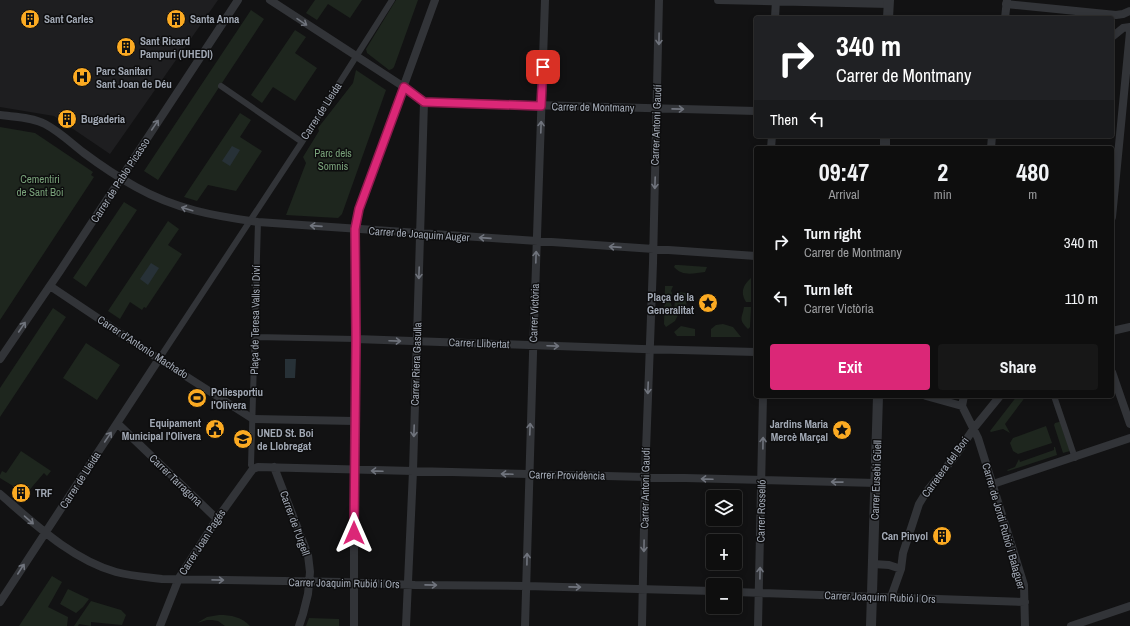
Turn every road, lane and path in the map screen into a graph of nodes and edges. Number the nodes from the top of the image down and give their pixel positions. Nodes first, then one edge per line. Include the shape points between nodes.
1 (238, 0) edge
2 (270, 0) edge
3 (392, 0) edge
4 (435, 0) edge
5 (545, 0) edge
6 (659, 0) edge
7 (718, 0) edge
8 (776, 1) edge
9 (889, 2) edge
10 (1007, 2) edge
11 (1130, 11) edge
12 (1119, 15) junction
13 (775, 16) edge
14 (888, 16) edge
15 (1005, 16) edge
16 (1128, 29) edge
17 (1114, 36) edge
18 (356, 57) junction
19 (221, 86) dead end
20 (404, 87) junction
21 (424, 102) junction
22 (541, 106) junction
23 (657, 109) junction
24 (754, 112) edge
25 (0, 115) edge
26 (302, 142) junction
27 (121, 177) junction
28 (1114, 194) edge
29 (254, 222) junction
30 (355, 229) junction
31 (420, 234) junction
32 (537, 241) junction
33 (653, 250) junction
34 (754, 256) edge
35 (50, 286) junction
36 (1130, 327) edge
37 (1114, 331) edge
38 (255, 336) junction
39 (356, 339) junction
40 (417, 341) junction
41 (533, 345) junction
42 (650, 350) junction
43 (754, 352) edge
44 (0, 359) edge
45 (159, 359) junction
46 (1114, 378) edge
47 (763, 398) edge
48 (878, 398) edge
49 (933, 398) edge
50 (964, 398) edge
51 (998, 398) edge
52 (1055, 398) edge
53 (962, 406) junction
54 (253, 419) junction
55 (354, 421) junction
56 (117, 423) junction
57 (1130, 424) edge
58 (974, 428) junction
59 (1130, 438) edge
60 (1075, 458) junction
61 (274, 467) junction
62 (256, 468) junction
63 (354, 470) junction
64 (413, 471) junction
65 (529, 475) junction
66 (645, 477) junction
67 (762, 480) junction
68 (876, 482) junction
69 (993, 484) junction
70 (0, 494) edge
71 (217, 519) junction
72 (45, 533) junction
73 (873, 564) junction
74 (901, 570) junction
75 (179, 578) junction
76 (309, 582) junction
77 (354, 582) junction
78 (409, 584) junction
79 (526, 586) junction
80 (643, 588) junction
81 (706, 592) edge
82 (742, 592) edge
83 (759, 593) junction
84 (872, 596) junction
85 (891, 597) junction
86 (0, 602) edge
87 (1025, 602) junction
88 (1130, 606) edge
89 (160, 626) edge
90 (299, 626) edge
91 (354, 626) edge
92 (406, 626) edge
93 (525, 626) edge
94 (642, 626) edge
95 (758, 626) edge
96 (871, 626) edge
97 (1025, 626) edge
98 (1071, 626) edge

27 -> 1 street, Carrer de Pablo Picasso
2 -> 18 street
3 - 18 street, Carrer de Lleida
4 - 20 street
5 - 22 street, Carrer Victòria
6 -> 23 street, Carrer Antoni Gaudí
7 - 8 street
8 - 9 street
8 - 13 street
9 - 14 street
10 - 12 street
10 - 15 street
11 - 12 street
12 - 16 street
16 - 17 street
16 - 28 street
18 - 20 street
18 - 26 street, Carrer de Lleida
19 - 26 street
20 - 21 street
20 - 30 street via 359,209
21 - 22 street, Carrer de Montmany
21 - 31 street, Carrer Riera Gasulla
22 - 23 street, Carrer de Montmany
32 -> 22 street, Carrer Victòria
23 -> 24 street, Carrer de Montmany
23 -> 33 street, Carrer Antoni Gaudí
25 - 27 street, Carrer de Joaquim Auger via 45,124
26 - 29 street, Carrer de Lleida
29 -> 27 street, Carrer de Joaquim Auger via 184,208 154,196
27 - 35 street, Carrer de Pablo Picasso
30 -> 29 street, Carrer de Joaquim Auger
29 - 38 street, Plaça de Teresa Valls i Diví
29 - 45 street
30 - 31 street, Carrer de Joaquim Auger
30 - 39 street
32 -> 31 street, Carrer de Joaquim Auger
31 -> 40 street, Carrer Riera Gasulla
33 -> 32 street, Carrer de Joaquim Auger
41 -> 32 street, Carrer Victòria
33 - 34 street
33 - 42 street
44 -> 35 street, Carrer de Pablo Picasso
35 - 45 street, Carrer d'Antonio Machado
36 - 37 street
38 - 39 street
38 - 54 street, Plaça de Teresa Valls i Diví
39 -> 40 street, Carrer Llibertat
39 - 55 street
40 - 41 street, Carrer Llibertat
40 -> 64 street, Carrer Riera Gasulla
41 -> 42 street, Carrer Llibertat
65 -> 41 street, Carrer Victòria
42 - 43 street
42 -> 66 street, Carrer Antoni Gaudí
45 - 54 street, Carrer d'Antonio Machado
45 - 56 street, Carrer de Lleida
46 - 57 street
67 -> 47 street, Carrer Rosselló
48 - 68 street, Carrer Eusebi Güell
49 - 53 street
50 - 53 street
51 - 58 street, Carretera del Bori
52 - 60 street
53 - 58 street, Carrer de Jordi Rubió i Balaguer
54 - 55 street
54 - 62 street, Plaça de Teresa Valls i Diví via 251,465
55 - 63 street
56 - 71 street, Carrer Tarragona
72 -> 56 street, Carrer de Lleida
58 - 69 street, Carrer de Jordi Rubió i Balaguer
58 - 74 street, Carretera del Bori via 919,504 903,553
59 - 60 street
60 - 69 street
61 - 62 street, Carrer Providència
61 - 63 street, Carrer Providència
61 - 76 street, Carrer de l'Urgell via 307,550
62 - 71 street, Carrer Joan Pagés
64 -> 63 street, Carrer Providència
63 - 77 street
65 -> 64 street, Carrer Providència
64 - 78 street, Carrer Riera Gasulla
65 - 66 street, Carrer Providència
79 -> 65 street, Carrer Victòria
67 -> 66 street, Carrer Providència
66 -> 80 street, Carrer Antoni Gaudí
68 -> 67 street, Carrer Providència
83 -> 67 street, Carrer Rosselló
68 - 73 street, Carrer Eusebi Güell
69 - 87 street, Carrer de Jordi Rubió i Balaguer via 1024,584
70 -> 72 street, Carrer Joaquim Rubió i Ors
71 - 75 street, Carrer Joan Pagés
72 - 75 street, Carrer Joaquim Rubió i Ors via 89,562 116,572 142,577
86 -> 72 street, Carrer de Lleida
73 - 74 street via 889,565
73 - 84 street, Carrer Eusebi Güell
74 - 85 street, Carretera del Bori
75 -> 76 street, Carrer Joaquim Rubió i Ors
75 - 89 street, Carrer Joan Pagés
76 - 77 street, Carrer Joaquim Rubió i Ors
76 - 90 street, Carrer de l'Urgell
77 - 78 street, Carrer Joaquim Rubió i Ors
77 - 91 street
78 -> 79 street, Carrer Joaquim Rubió i Ors
78 - 92 street, Carrer Riera Gasulla
79 -> 80 street, Carrer Joaquim Rubió i Ors
79 - 93 street, Carrer Victòria
80 - 81 street, Carrer Joaquim Rubió i Ors
80 - 94 street, Carrer Antoni Gaudí
82 - 83 street, Carrer Joaquim Rubió i Ors
83 - 84 street, Carrer Joaquim Rubió i Ors
83 - 95 street, Carrer Rosselló
84 - 85 street, Carrer Joaquim Rubió i Ors
84 - 96 street
85 - 87 street, Carrer Joaquim Rubió i Ors
87 - 97 street, Carrer de Jordi Rubió i Balaguer
88 - 98 street

